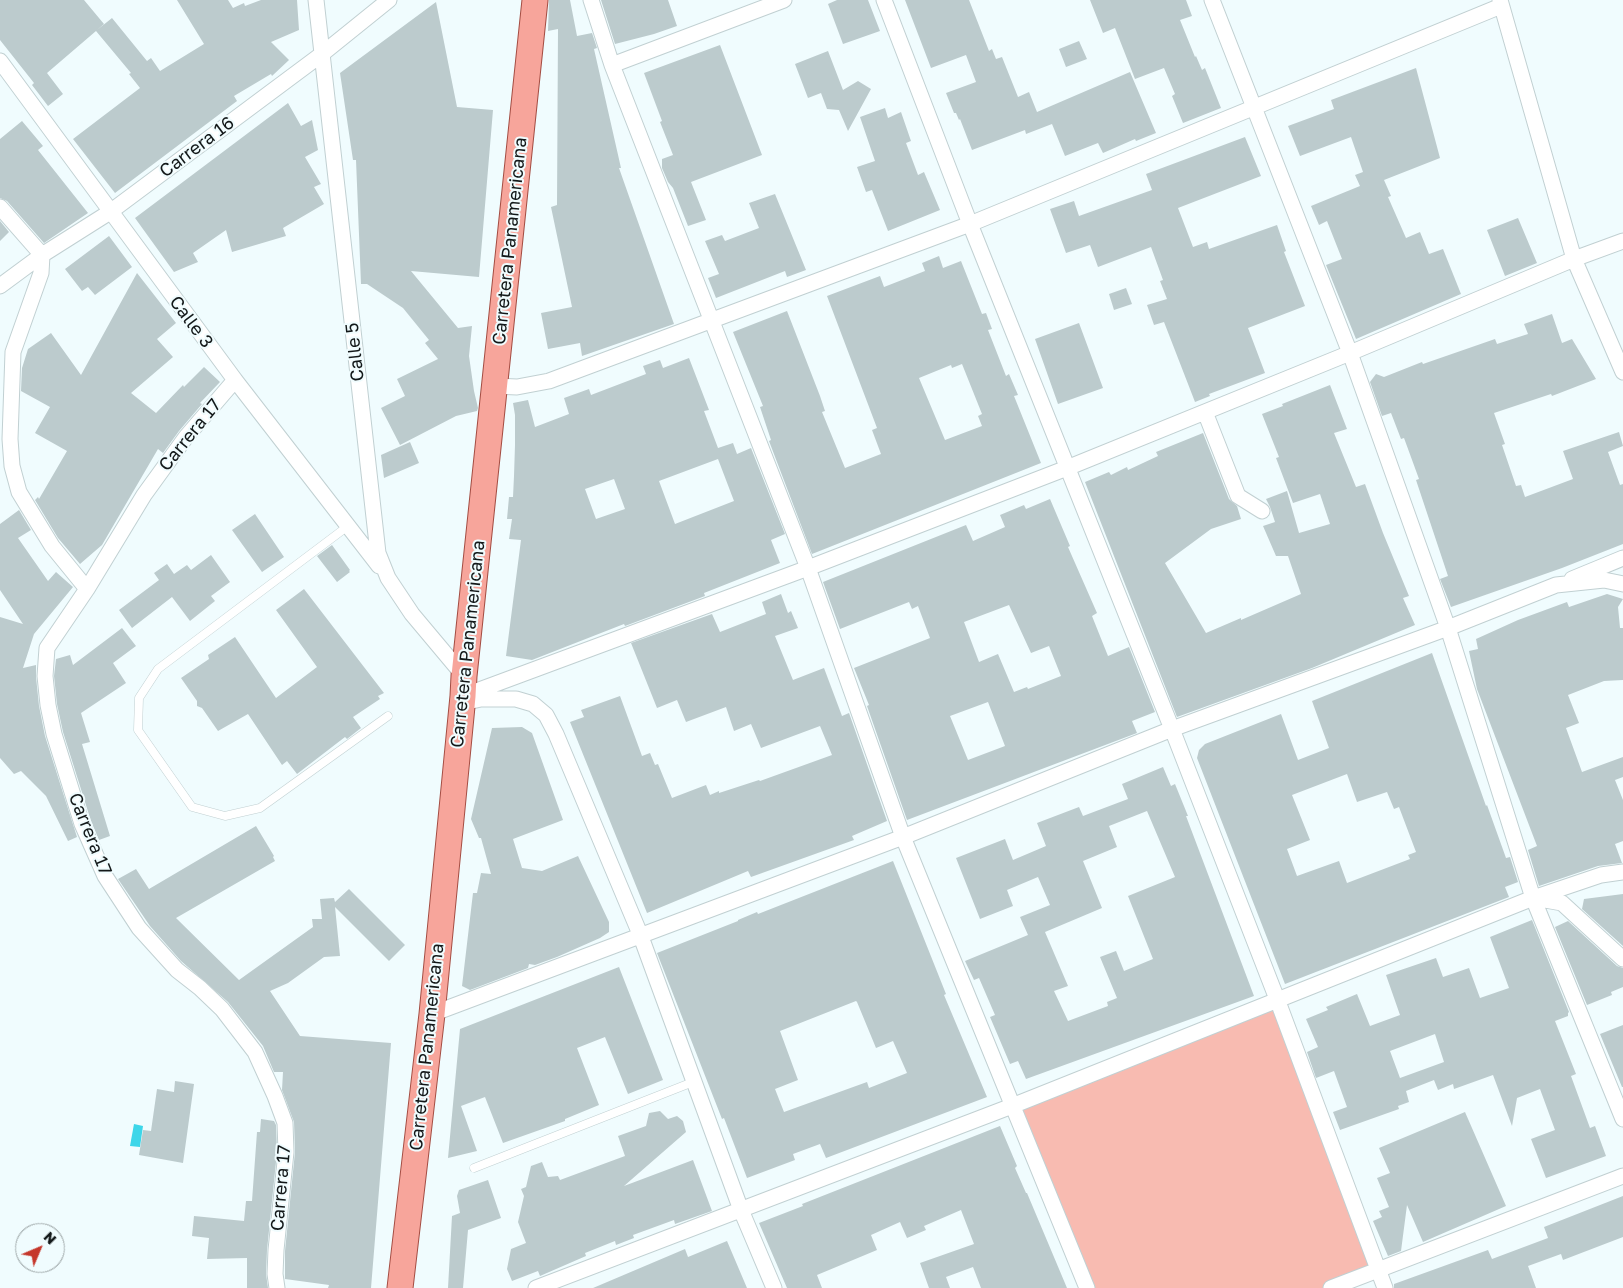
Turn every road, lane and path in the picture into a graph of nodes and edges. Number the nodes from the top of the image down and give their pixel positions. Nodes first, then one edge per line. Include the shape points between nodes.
1 (316, 0) edge
2 (389, 0) edge
3 (535, 0) edge
4 (591, 0) edge
5 (784, 0) edge
6 (884, 0) edge
7 (1212, 0) edge
8 (1500, 3) edge
9 (322, 54) junction
10 (0, 61) edge
11 (612, 65) junction
12 (1255, 108) junction
13 (0, 207) edge
14 (110, 212) junction
15 (970, 224) junction
16 (1623, 240) edge
17 (42, 255) junction
18 (1574, 259) junction
19 (0, 286) edge
20 (711, 320) junction
21 (1350, 354) junction
22 (1623, 372) edge
23 (235, 380) junction
24 (494, 386) junction
25 (1205, 412) junction
26 (1067, 468) junction
27 (1262, 511) dead end
28 (348, 526) junction
29 (1623, 558) edge
30 (808, 568) junction
31 (388, 578) junction
32 (1623, 584) edge
33 (1556, 585) junction
34 (87, 589) junction
35 (1448, 628) junction
36 (463, 691) junction
37 (388, 716) dead end
38 (1172, 729) junction
39 (903, 837) junction
40 (1623, 872) edge
41 (1533, 898) junction
42 (640, 934) junction
43 (1623, 959) edge
44 (1277, 999) junction
45 (432, 1014) junction
46 (693, 1082) junction
47 (1012, 1106) junction
48 (1623, 1119) edge
49 (474, 1168) dead end
50 (1623, 1176) edge
51 (741, 1210) junction
52 (1378, 1270) junction
53 (276, 1288) edge
54 (400, 1288) edge
55 (536, 1288) edge
56 (774, 1288) edge
57 (1087, 1288) edge
58 (1331, 1288) edge
59 (1385, 1288) edge

1 - 9 street, Calle 5
2 - 9 street, Carrera 16
3 - 24 main road, Carretera Panamericana
4 - 11 street
5 - 11 street
6 - 15 street
7 - 12 street
8 - 12 street
8 - 18 street
9 - 14 street, Carrera 16
9 - 31 street, Calle 5 via 378,553
10 - 14 street, Calle 3
11 - 20 street
12 - 15 street
12 - 21 street
13 - 17 street
14 - 17 street, Carrera 16
14 - 23 street, Calle 3
15 - 20 street
15 - 26 street
16 - 18 street
17 - 19 street, Carrera 16
17 - 34 street via 41,273 13,352 12,466 19,492 52,546
18 - 21 street
18 - 22 street
20 - 24 street via 549,381 517,387
20 - 30 street
21 - 25 street
21 - 35 street
23 - 28 street, Calle 3
23 - 34 street, Carrera 17 via 164,466
24 - 36 main road, Carretera Panamericana
25 - 26 street
25 - 27 street via 1238,496
26 - 30 street
26 - 38 street
28 - 31 street, Calle 3
28 - 37 lane via 158,668 139,698 138,730 192,807 225,816 260,808
29 - 33 street
30 - 36 street
30 - 39 street
31 - 36 street, Calle 5
32 - 33 street via 1604,580
33 - 35 street
34 - 53 street, Carrera 17 via 47,648 45,676 54,734 82,824 106,876 139,928 177,970 222,1009 255,1052 266,1073 285,1123 286,1152 276,1250
35 - 38 street
35 - 41 street
36 - 42 street via 481,699 516,699 533,704 546,715
36 - 45 main road, Carretera Panamericana
38 - 39 street
38 - 44 street
39 - 42 street
39 - 47 street
40 - 41 street via 1602,875
41 - 43 street via 1562,903
41 - 44 street
41 - 48 street
42 - 45 street
42 - 46 street
44 - 47 street
44 - 52 street
45 - 54 main road, Carretera Panamericana
46 - 49 lane
46 - 51 street
47 - 51 street
47 - 57 street
50 - 52 street
51 - 55 street
51 - 56 street
52 - 58 street
52 - 59 street

